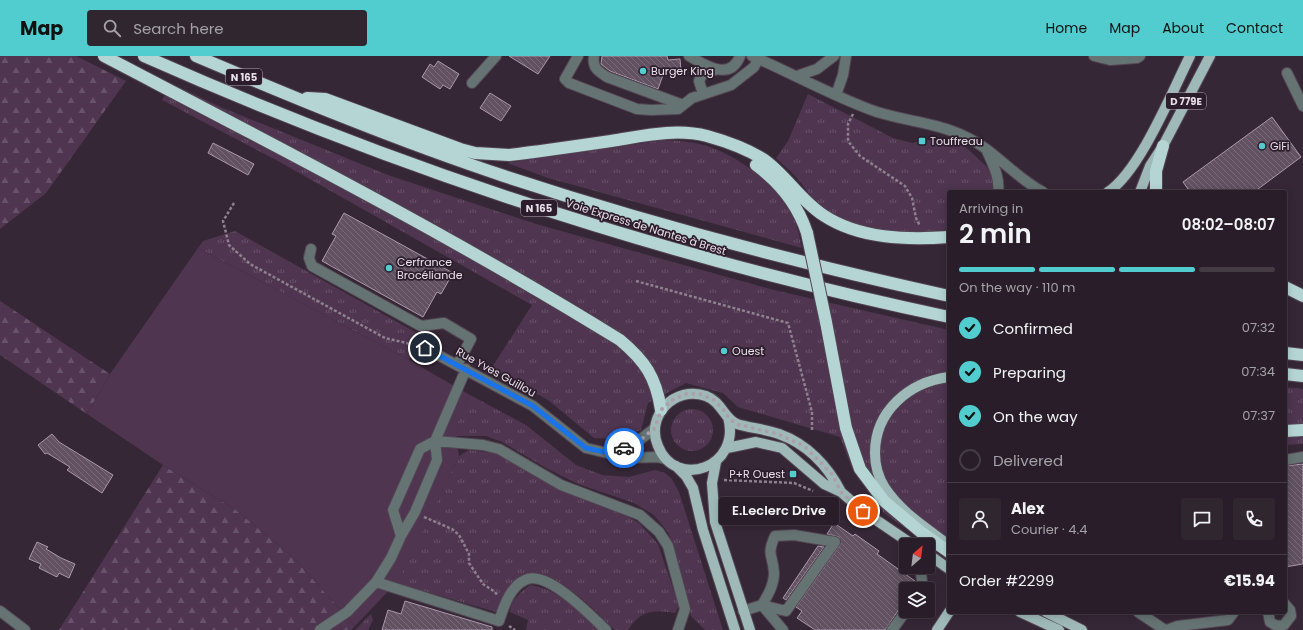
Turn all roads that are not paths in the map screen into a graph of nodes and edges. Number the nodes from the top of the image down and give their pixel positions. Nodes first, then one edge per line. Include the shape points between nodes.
1 (104, 56) edge
2 (144, 56) edge
3 (196, 56) edge
4 (496, 56) edge
5 (578, 56) edge
6 (594, 56) edge
7 (689, 56) edge
8 (740, 56) edge
9 (834, 56) edge
10 (846, 56) edge
11 (1094, 56) edge
12 (1140, 56) edge
13 (1190, 56) edge
14 (1210, 56) edge
15 (755, 57) edge
16 (715, 70) junction
17 (1288, 73) dead end
18 (797, 76) junction
19 (472, 83) dead end
20 (703, 94) junction
21 (836, 95) junction
22 (294, 97) junction
23 (683, 106) junction
24 (1303, 106) edge
25 (726, 142) junction
26 (1163, 146) junction
27 (987, 151) junction
28 (998, 190) edge
29 (1040, 190) edge
30 (1110, 190) edge
31 (1141, 190) edge
32 (1156, 190) edge
33 (947, 237) edge
34 (311, 249) dead end
35 (1287, 288) edge
36 (947, 296) edge
37 (1303, 296) edge
38 (1287, 297) edge
39 (1303, 302) edge
40 (947, 317) edge
41 (425, 348) road end
42 (1287, 353) edge
43 (1303, 355) edge
44 (462, 367) junction
45 (1287, 374) edge
46 (1303, 376) edge
47 (947, 378) edge
48 (661, 410) junction
49 (728, 417) junction
50 (655, 428) junction
51 (1303, 430) edge
52 (1287, 431) edge
53 (435, 441) junction
54 (727, 448) junction
55 (614, 454) junction
56 (1303, 458) edge
57 (666, 459) junction
58 (1287, 460) edge
59 (716, 462) junction
60 (675, 465) junction
61 (841, 492) junction
62 (401, 536) junction
63 (903, 538) edge
64 (947, 543) edge
65 (947, 551) edge
66 (935, 559) edge
67 (935, 559) edge
68 (947, 565) edge
69 (947, 568) edge
70 (376, 582) junction
71 (762, 605) junction
72 (1287, 606) edge
73 (0, 611) edge
74 (743, 611) junction
75 (948, 614) edge
76 (1024, 614) edge
77 (1050, 614) edge
78 (1141, 614) edge
79 (1232, 614) edge
80 (1268, 614) edge
81 (901, 618) edge
82 (1272, 627) edge
83 (25, 630) edge
84 (320, 630) edge
85 (606, 630) edge
86 (678, 630) edge
87 (735, 630) edge
88 (750, 630) edge
89 (783, 630) edge
90 (892, 630) edge
91 (937, 630) edge
92 (1059, 630) edge
93 (1082, 630) edge
94 (1166, 630) edge

1 - 48 highway via 348,183 620,340 636,354 650,372 658,390
2 - 40 highway, Voie Express de Nantes à Brest / N 165 via 326,133 558,214 772,277
3 - 22 highway, Voie Express de Nantes à Brest / N 165
4 - 19 street
5 - 23 street via 565,79 569,83 637,109 665,110
6 - 23 street via 593,64 597,71 607,77
7 - 16 street
8 - 16 street via 736,64 727,69
9 - 18 street via 817,69
10 - 21 street
11 - 12 street via 1110,60
13 - 30 main road, D 779E via 1136,160 1123,179
14 - 26 main road, D 779E
15 - 18 street
15 - 20 street via 754,67 730,85
16 - 20 street via 703,73 699,81
17 - 24 street
18 - 21 street
20 - 23 street via 692,98
21 - 27 street via 900,119 942,127 966,136
22 - 25 highway via 326,99 460,149 492,154 516,154 671,132 706,136
22 - 36 highway, Voie Express de Nantes à Brest / N 165 via 504,176 649,221 766,254
25 - 33 highway via 763,160 812,206 839,224 856,230 896,237
25 - 65 highway, bridge via 758,166 786,193 802,219 826,322 846,428 860,469 884,501
26 - 31 main road, D 779E via 1150,166
26 - 32 highway via 1156,171
27 - 28 street via 996,171
27 - 29 street
34 - 44 street via 309,258 312,266 421,326 444,323 471,339
35 - 37 highway
38 - 39 highway
41 - 44 street, Rue Yves Guillou
42 - 43 highway
44 - 53 street
44 - 55 street, Rue Yves Guillou via 533,406 586,448
45 - 46 highway
47 - 64 main road via 922,384 896,400 878,433 875,459 880,478 893,498 904,510
48 - 49 main road via 672,400 693,394 714,400
48 - 50 main road
49 - 54 main road via 731,433
49 - 61 main road via 736,424 778,434 804,446 832,474
50 - 55 street via 638,442
50 - 57 main road via 658,448
51 - 52 highway
53 - 62 street via 437,460
53 - 62 street via 420,449 393,510
53 - 86 street via 482,445 499,450 561,485 640,515 659,532 668,546 685,609
54 - 59 main road
54 - 61 main road via 756,442 782,448 824,484
55 - 57 street, Rue Yves Guillou via 628,458
56 - 58 street
57 - 60 main road
59 - 60 main road via 705,468 692,470
59 - 74 main road via 712,483 714,522
60 - 87 main road via 693,488 703,530
61 - 63 main road via 863,511
62 - 70 street
66 - 68 main road
67 - 69 main road
70 - 84 street via 347,612
70 - 85 street via 499,621 516,586 526,579 535,578 548,582 563,592
71 - 71 street via 786,611 835,542 794,535 775,536 769,548 774,573 772,589
71 - 74 street
71 - 89 street
72 - 82 street via 1290,610 1290,620 1284,625
73 - 83 street
74 - 88 main road
75 - 91 main road
76 - 92 main road
77 - 93 main road
78 - 94 street
79 - 94 street via 1228,620 1178,626
80 - 82 street
81 - 90 street

